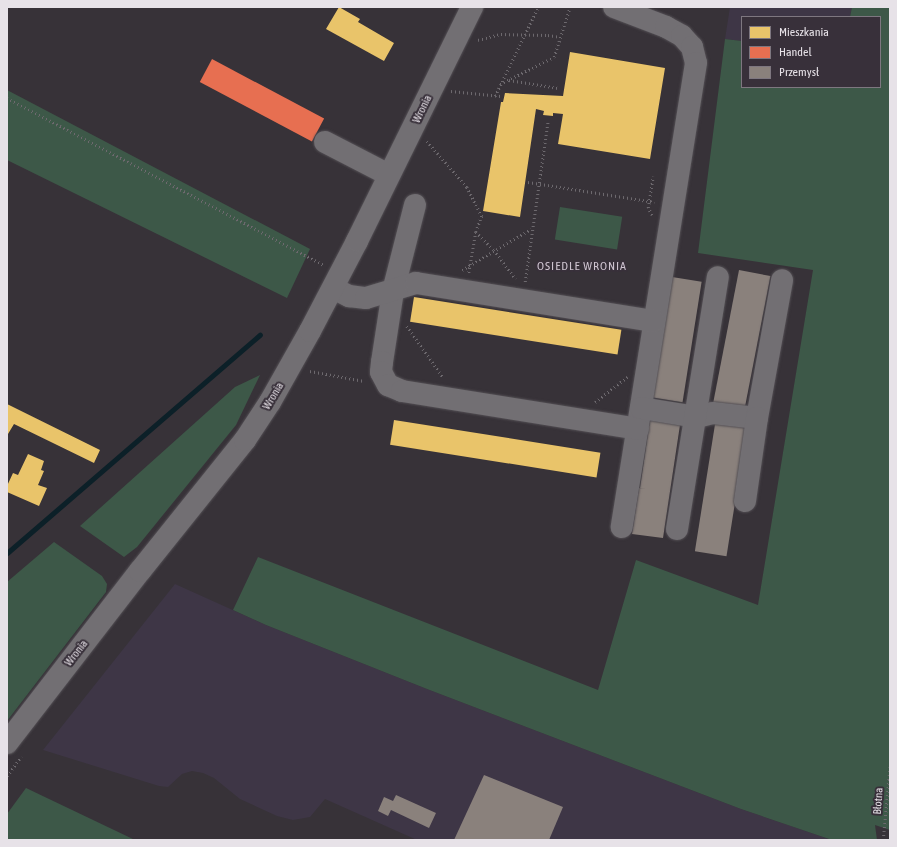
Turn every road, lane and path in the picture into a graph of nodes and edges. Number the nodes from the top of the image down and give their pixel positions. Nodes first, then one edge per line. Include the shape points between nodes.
1 (472, 7) edge
2 (538, 7) edge
3 (570, 7) edge
4 (614, 7) edge
5 (524, 34) junction
6 (560, 37) junction
7 (476, 41) dead end
8 (509, 80) junction
9 (500, 84) junction
10 (558, 88) dead end
11 (450, 90) dead end
12 (495, 96) junction
13 (501, 96) dead end
14 (7, 98) edge
15 (548, 121) dead end
16 (426, 139) dead end
17 (325, 142) dead end
18 (389, 175) junction
19 (528, 182) dead end
20 (540, 183) junction
21 (414, 205) dead end
22 (673, 205) junction
23 (531, 229) junction
24 (476, 232) junction
25 (494, 250) junction
26 (307, 256) dead end
27 (470, 265) junction
28 (458, 272) dead end
29 (718, 277) dead end
30 (782, 280) dead end
31 (333, 288) junction
32 (393, 291) junction
33 (467, 291) junction
34 (523, 295) junction
35 (390, 312) junction
36 (654, 320) junction
37 (409, 322) dead end
38 (408, 328) junction
39 (309, 371) dead end
40 (633, 372) dead end
41 (388, 385) junction
42 (446, 398) junction
43 (697, 417) junction
44 (574, 418) junction
45 (639, 418) junction
46 (757, 418) junction
47 (745, 501) dead end
48 (622, 527) dead end
49 (677, 529) dead end
50 (7, 743) edge
51 (890, 764) edge
52 (883, 840) edge

1 - 18 street, Wronia
2 - 5 path
3 - 6 path
4 - 22 street via 666,27 688,41 694,54 695,73
5 - 6 path
5 - 7 path via 501,34
5 - 9 path
6 - 8 path via 554,57
8 - 9 path
8 - 10 path
9 - 12 path
11 - 12 path
12 - 13 path
14 - 26 path
15 - 20 path
16 - 24 path via 467,187 482,216
17 - 18 street
18 - 31 street, Wronia
19 - 20 path
20 - 22 path
20 - 23 path
21 - 32 street
22 - 36 street
23 - 25 path
23 - 34 path
24 - 25 path
24 - 27 path
25 - 27 path
25 - 34 path
27 - 28 path
27 - 33 path
29 - 43 street
30 - 46 street
31 - 32 street via 356,298
31 - 50 street, Wronia via 270,402 245,440 140,570
32 - 33 street via 416,283
32 - 35 street
33 - 34 street
34 - 36 street
35 - 38 path via 397,314
35 - 41 street via 381,372
36 - 45 street
37 - 38 path
38 - 42 path via 446,382
39 - 41 path
40 - 44 path
41 - 42 street via 402,391
42 - 44 street
43 - 45 street
43 - 46 street via 713,413
43 - 49 street
44 - 45 street
45 - 48 street
46 - 47 street
51 - 52 path, Błotna

